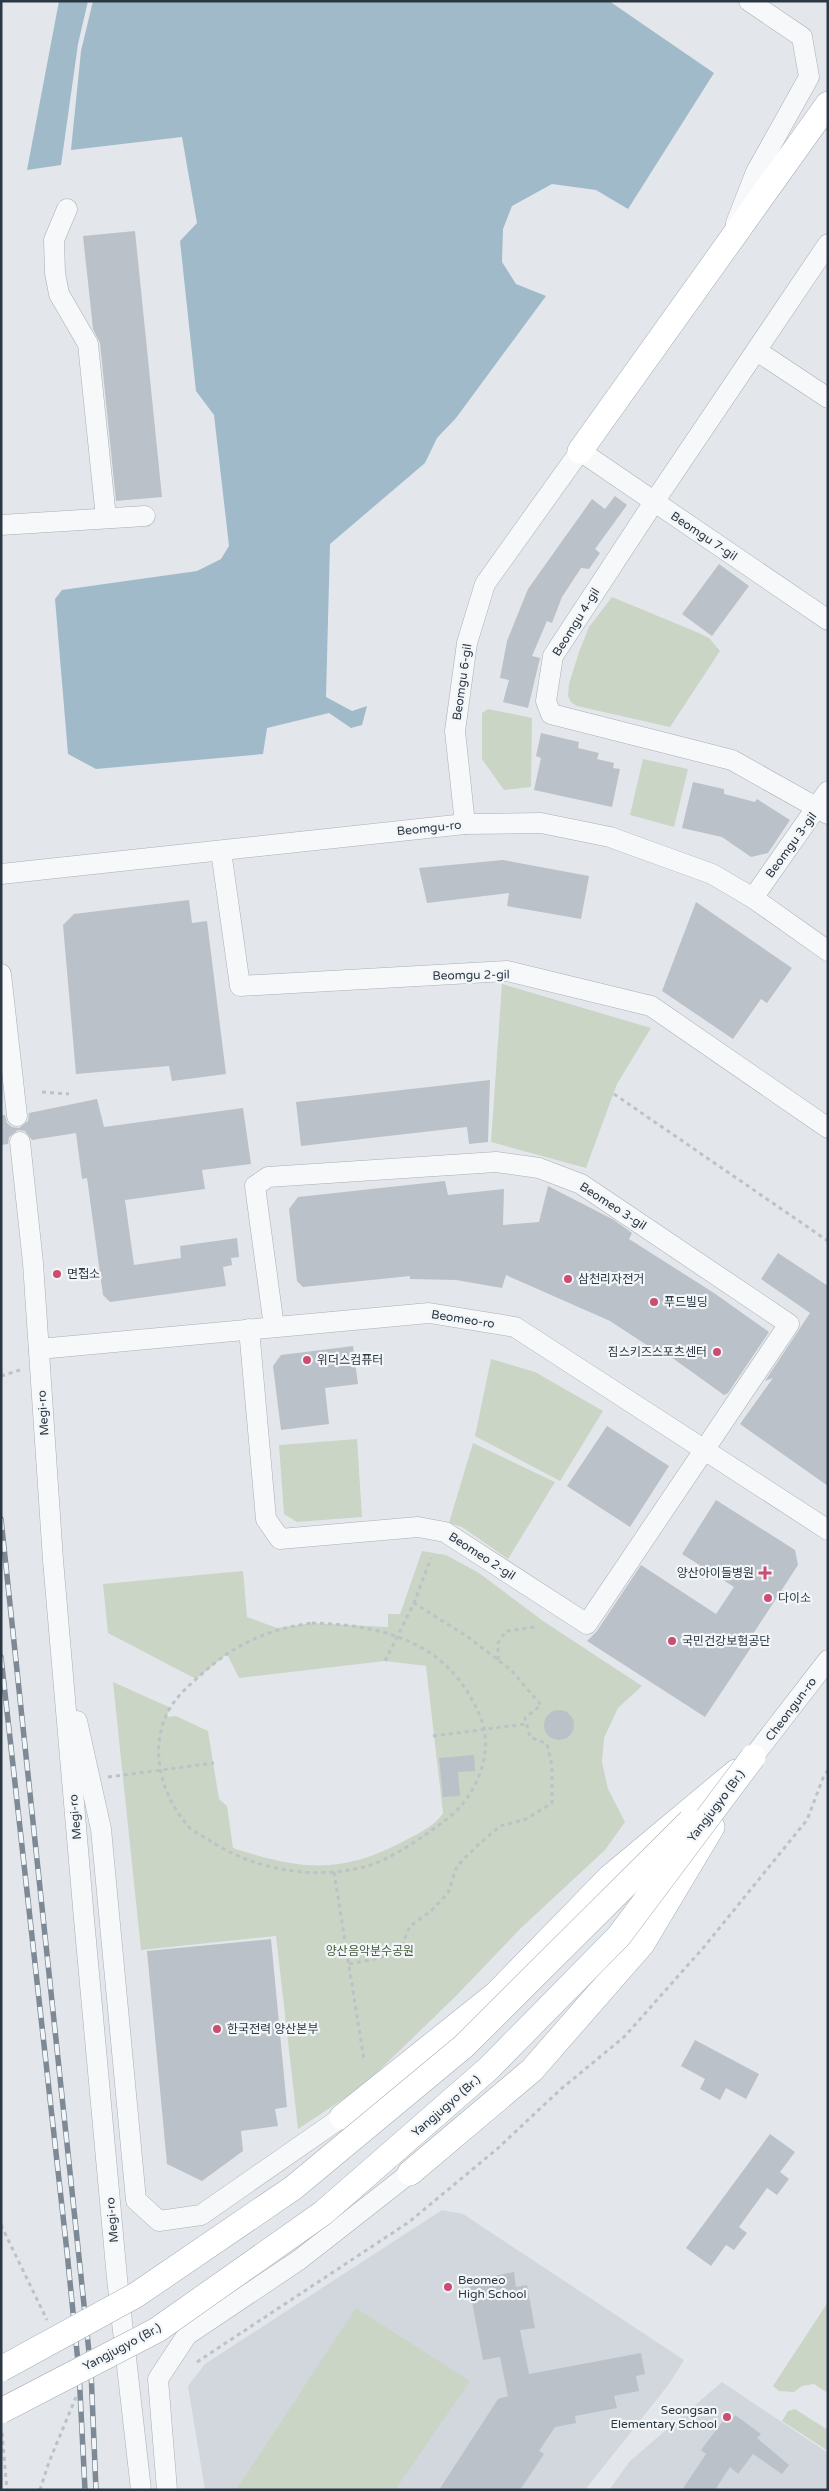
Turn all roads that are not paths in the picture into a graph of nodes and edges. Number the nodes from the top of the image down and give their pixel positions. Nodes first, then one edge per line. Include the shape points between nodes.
1 (749, 1) edge
2 (828, 104) edge
3 (67, 209) dead end
4 (729, 241) junction
5 (828, 244) edge
6 (757, 351) junction
7 (828, 398) edge
8 (580, 451) junction
9 (654, 502) junction
10 (145, 516) dead end
11 (106, 518) junction
12 (1, 525) edge
13 (828, 620) edge
14 (824, 804) edge
15 (465, 824) junction
16 (221, 851) junction
17 (1, 874) edge
18 (753, 898) junction
19 (828, 951) edge
20 (1, 974) edge
21 (17, 1116) dead end
22 (828, 1128) edge
23 (20, 1142) dead end
24 (274, 1327) junction
25 (249, 1329) junction
26 (39, 1348) junction
27 (703, 1450) junction
28 (828, 1530) edge
29 (60, 1639) junction
30 (828, 1660) edge
31 (753, 1757) junction
32 (342, 2118) joint
33 (410, 2173) joint
34 (1, 2369) edge
35 (1, 2411) edge
36 (141, 2490) edge
37 (167, 2490) edge

1 - 4 street via 802,37 809,77 756,172
2 - 4 main road
3 - 11 street via 54,240 55,273 59,294 88,344
4 - 8 main road
5 - 6 street, Beomgu 4-gil
6 - 7 street
6 - 9 street, Beomgu 4-gil
8 - 9 street, Beomgu 7-gil
8 - 15 street, Beomgu 6-gil via 485,584 467,643 454,732
9 - 13 street, Beomgu 7-gil
9 - 14 street, Beomgu 4-gil via 553,656 546,701 551,714 732,760
10 - 11 street
11 - 12 street
14 - 18 street, Beomgu 3-gil
15 - 16 street, Beomgu-ro
15 - 18 street, Beomgu-ro via 541,823 610,837 712,874
16 - 17 street, Beomgu-ro
16 - 22 street, Beomgu 2-gil via 240,986 507,971 642,1003 651,1006
18 - 19 street, Beomgu-ro
20 - 21 street
23 - 26 street, Megi-ro
24 - 25 street, Beomeo-ro
24 - 27 street, Beomeo-ro via 428,1313 515,1327
24 - 27 street, Beomeo 3-gil via 255,1186 268,1177 496,1162 539,1168 581,1184 789,1324
25 - 26 street, Beomeo-ro
25 - 27 street, Beomeo 2-gil via 266,1519 280,1539 418,1528 445,1532 587,1624
26 - 29 street, Megi-ro
27 - 28 street, Beomeo-ro
29 - 32 street via 101,1829 136,2200 159,2221 200,2215
29 - 36 street, Megi-ro via 116,2259
30 - 31 street, Cheongun-ro
31 - 32 main road via 610,1877 496,1994
31 - 33 main road via 642,1944 532,2070
31 - 34 main road, Yangjugyo (Br.), bridge via 464,2046 293,2188 136,2295
31 - 35 main road, Yangjugyo (Br.), bridge via 619,1936 488,2070 330,2206 157,2330
33 - 37 street via 299,2260 187,2335 158,2379

